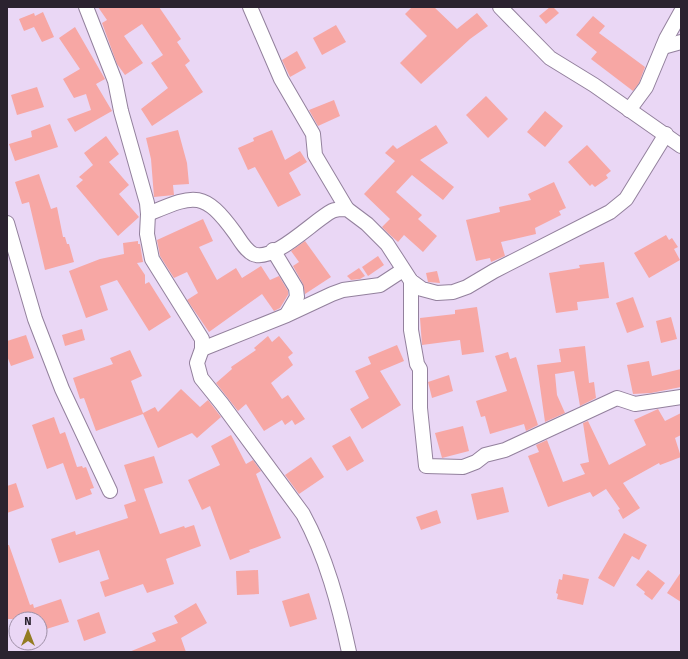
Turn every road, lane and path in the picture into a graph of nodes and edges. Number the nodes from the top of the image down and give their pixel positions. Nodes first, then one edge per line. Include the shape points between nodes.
1 (86, 7) edge
2 (250, 7) edge
3 (500, 7) edge
4 (681, 12) edge
5 (681, 42) edge
6 (663, 47) junction
7 (629, 110) junction
8 (666, 134) junction
9 (681, 146) edge
10 (347, 209) junction
11 (148, 214) junction
12 (7, 223) edge
13 (274, 250) junction
14 (407, 275) junction
15 (287, 315) junction
16 (202, 349) junction
17 (681, 397) edge
18 (110, 491) dead end
19 (349, 652) edge

1 - 11 street via 115,81
2 - 10 street via 281,79 313,134 315,155
3 - 7 street via 550,58
4 - 6 street
5 - 6 street
6 - 7 street via 646,87
7 - 8 street
8 - 9 street
8 - 14 street via 626,199 610,212 494,271 467,288 437,293 422,289
10 - 13 street via 333,211
10 - 14 street via 367,224 386,244
11 - 13 street via 187,199 201,200 211,205 244,246 254,254 265,254
11 - 16 street via 147,234 152,259 199,334
12 - 18 street via 35,319 56,375
13 - 15 street via 296,288 298,297
14 - 15 street via 380,285 343,290
14 - 17 street via 411,330 420,369 420,408 426,466 463,467 617,398 635,404
15 - 16 street
16 - 19 street via 197,363 201,378 303,514 314,533 338,605

